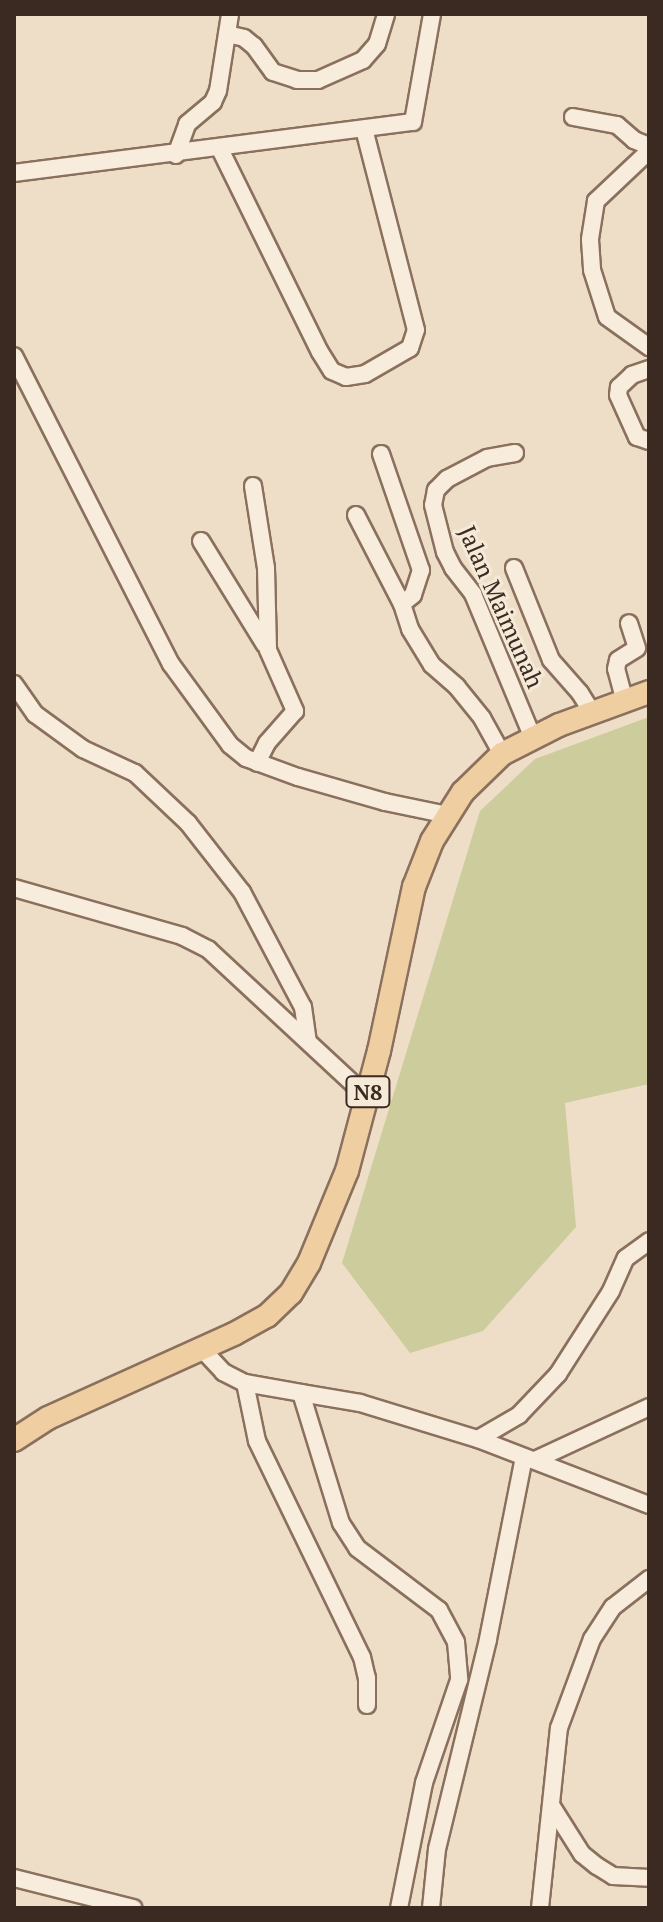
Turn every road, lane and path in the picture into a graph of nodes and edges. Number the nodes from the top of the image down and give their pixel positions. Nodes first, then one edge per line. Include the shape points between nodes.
1 (230, 14) edge
2 (386, 14) edge
3 (432, 14) edge
4 (227, 34) junction
5 (573, 117) dead end
6 (364, 129) junction
7 (649, 148) edge
8 (220, 149) junction
9 (176, 155) junction
10 (14, 173) edge
11 (649, 347) edge
12 (14, 356) edge
13 (649, 369) edge
14 (649, 441) edge
15 (515, 453) dead end
16 (381, 454) dead end
17 (253, 486) dead end
18 (356, 515) dead end
19 (201, 541) dead end
20 (514, 568) dead end
21 (402, 604) junction
22 (629, 623) dead end
23 (268, 650) junction
24 (14, 684) edge
25 (649, 692) edge
26 (625, 702) junction
27 (592, 712) junction
28 (532, 736) junction
29 (502, 754) junction
30 (257, 763) junction
31 (448, 815) junction
32 (14, 888) edge
33 (308, 1041) junction
34 (367, 1097) junction
35 (649, 1241) edge
36 (201, 1348) junction
37 (245, 1383) junction
38 (301, 1393) junction
39 (649, 1407) edge
40 (478, 1439) junction
41 (14, 1440) edge
42 (530, 1459) junction
43 (649, 1505) edge
44 (649, 1579) edge
45 (367, 1705) dead end
46 (551, 1805) junction
47 (14, 1878) edge
48 (649, 1878) edge
49 (133, 1908) edge
50 (399, 1908) edge
51 (431, 1908) edge
52 (540, 1908) edge

1 - 4 street
2 - 4 street via 377,44 363,60 318,80 273,72 254,46
3 - 6 street via 413,122
4 - 9 street via 218,91 187,124
5 - 7 street via 617,125
6 - 8 street
6 - 8 street via 416,330 410,348 395,360 346,377 332,371 320,352
7 - 11 street via 596,201 590,240 592,270 607,317
8 - 9 street
9 - 10 street
12 - 30 street via 171,664 230,745
13 - 14 street via 632,375 618,395 637,437
15 - 28 street, Jalan Maimunah via 487,458 447,479 436,490 433,505 445,552 473,594
16 - 21 street via 421,570 413,595
17 - 23 street via 266,568
18 - 21 street
19 - 23 street
20 - 27 street via 551,660
21 - 29 street via 432,665 482,718
22 - 26 street via 637,648 618,660 616,669
23 - 30 street via 295,711
24 - 33 street via 35,714 83,749 135,773 188,823 242,892 303,1007
25 - 26 main road, N8
26 - 27 main road, N8
27 - 28 main road, N8
28 - 29 main road, N8
29 - 31 main road, N8
30 - 31 street via 385,802
31 - 34 main road, N8 via 414,887
32 - 33 street via 182,936 209,950
33 - 34 street
34 - 36 main road, N8 via 337,1202 291,1293 267,1316
35 - 40 street via 626,1258 558,1374 519,1415
36 - 37 street via 223,1372
36 - 41 main road, N8 via 48,1418
37 - 38 street
37 - 45 street via 257,1441 362,1657
38 - 40 street via 360,1403
38 - 50 street via 341,1523 357,1548 439,1610 456,1642 459,1680 424,1783
39 - 42 street
40 - 42 street
42 - 43 street
42 - 51 street via 437,1849
44 - 46 street via 613,1607 592,1639 559,1728
46 - 48 street via 582,1854 597,1866 613,1876
46 - 52 street
47 - 49 street

